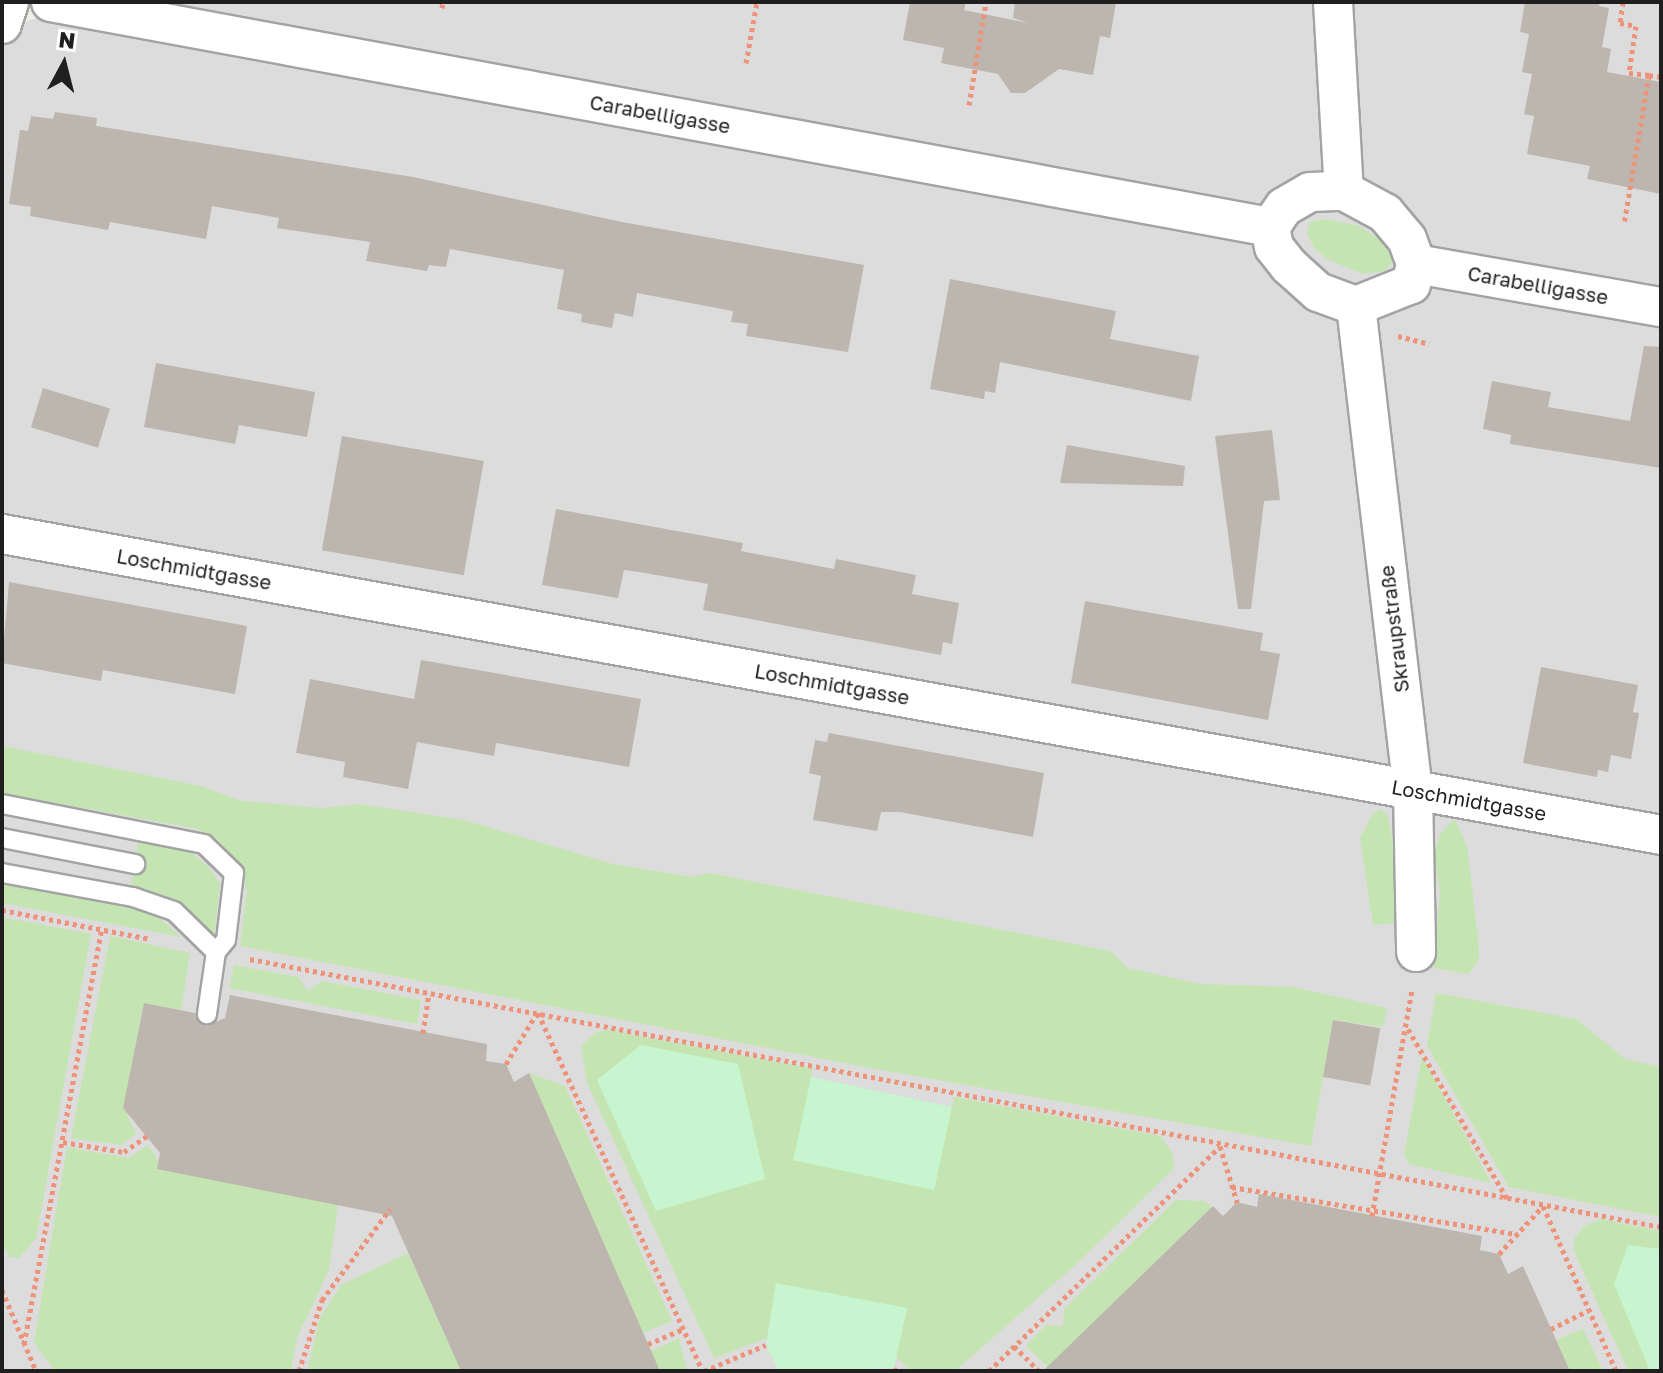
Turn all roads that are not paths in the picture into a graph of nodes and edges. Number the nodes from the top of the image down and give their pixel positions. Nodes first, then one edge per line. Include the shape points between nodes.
1 (9, 2) edge
2 (51, 2) edge
3 (1333, 2) edge
4 (2, 24) edge
5 (1344, 191) junction
6 (1270, 227) junction
7 (1416, 264) junction
8 (1356, 306) junction
9 (1661, 307) edge
10 (2, 534) edge
11 (1413, 790) junction
12 (2, 804) edge
13 (1661, 835) edge
14 (2, 838) edge
15 (135, 864) dead end
16 (2, 873) edge
17 (216, 952) junction
18 (1416, 952) road end
19 (207, 1014) dead end

1 - 4 street
2 - 6 street, Carabelligasse
3 - 5 street
5 - 6 street via 1310,192 1284,207
5 - 7 street via 1385,213 1407,239
6 - 8 street via 1274,247 1289,266 1318,292
7 - 8 street via 1411,284
7 - 9 street, Carabelligasse
8 - 11 street, Skraupstraße
10 - 11 street, Loschmidtgasse
11 - 13 street, Loschmidtgasse
11 - 18 street, Skraupstraße
12 - 17 lane via 204,844 234,873 226,940
14 - 15 lane
16 - 17 lane via 133,897 174,911
17 - 19 lane

